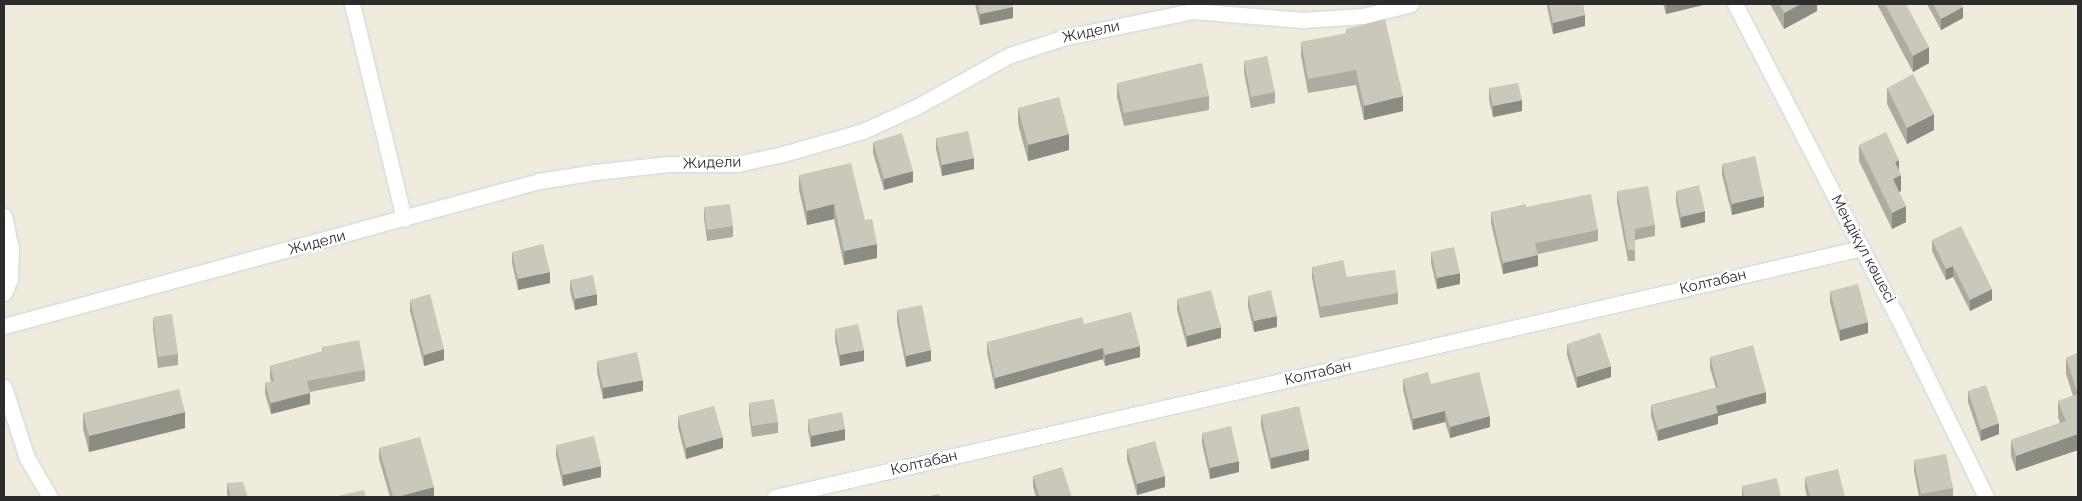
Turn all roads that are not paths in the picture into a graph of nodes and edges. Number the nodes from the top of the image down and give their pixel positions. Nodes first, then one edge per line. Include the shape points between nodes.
1 (352, 4) edge
2 (1411, 4) edge
3 (1735, 4) edge
4 (4, 216) edge
5 (404, 219) junction
6 (1862, 248) junction
7 (4, 293) edge
8 (4, 326) edge
9 (4, 387) edge
10 (50, 497) edge
11 (775, 497) edge
12 (1986, 497) edge

1 - 5 street
2 - 5 street, Жидели via 1363,16 1303,20 1193,11 1066,37 1010,54 916,107 864,131 783,154 737,164 669,164 539,181
3 - 6 street, Меңдіқұл көшесі
4 - 7 street via 11,248 10,279
5 - 8 street, Жидели
6 - 11 street, Колтабан
6 - 12 street, Меңдіқұл көшесі
9 - 10 street via 27,458

